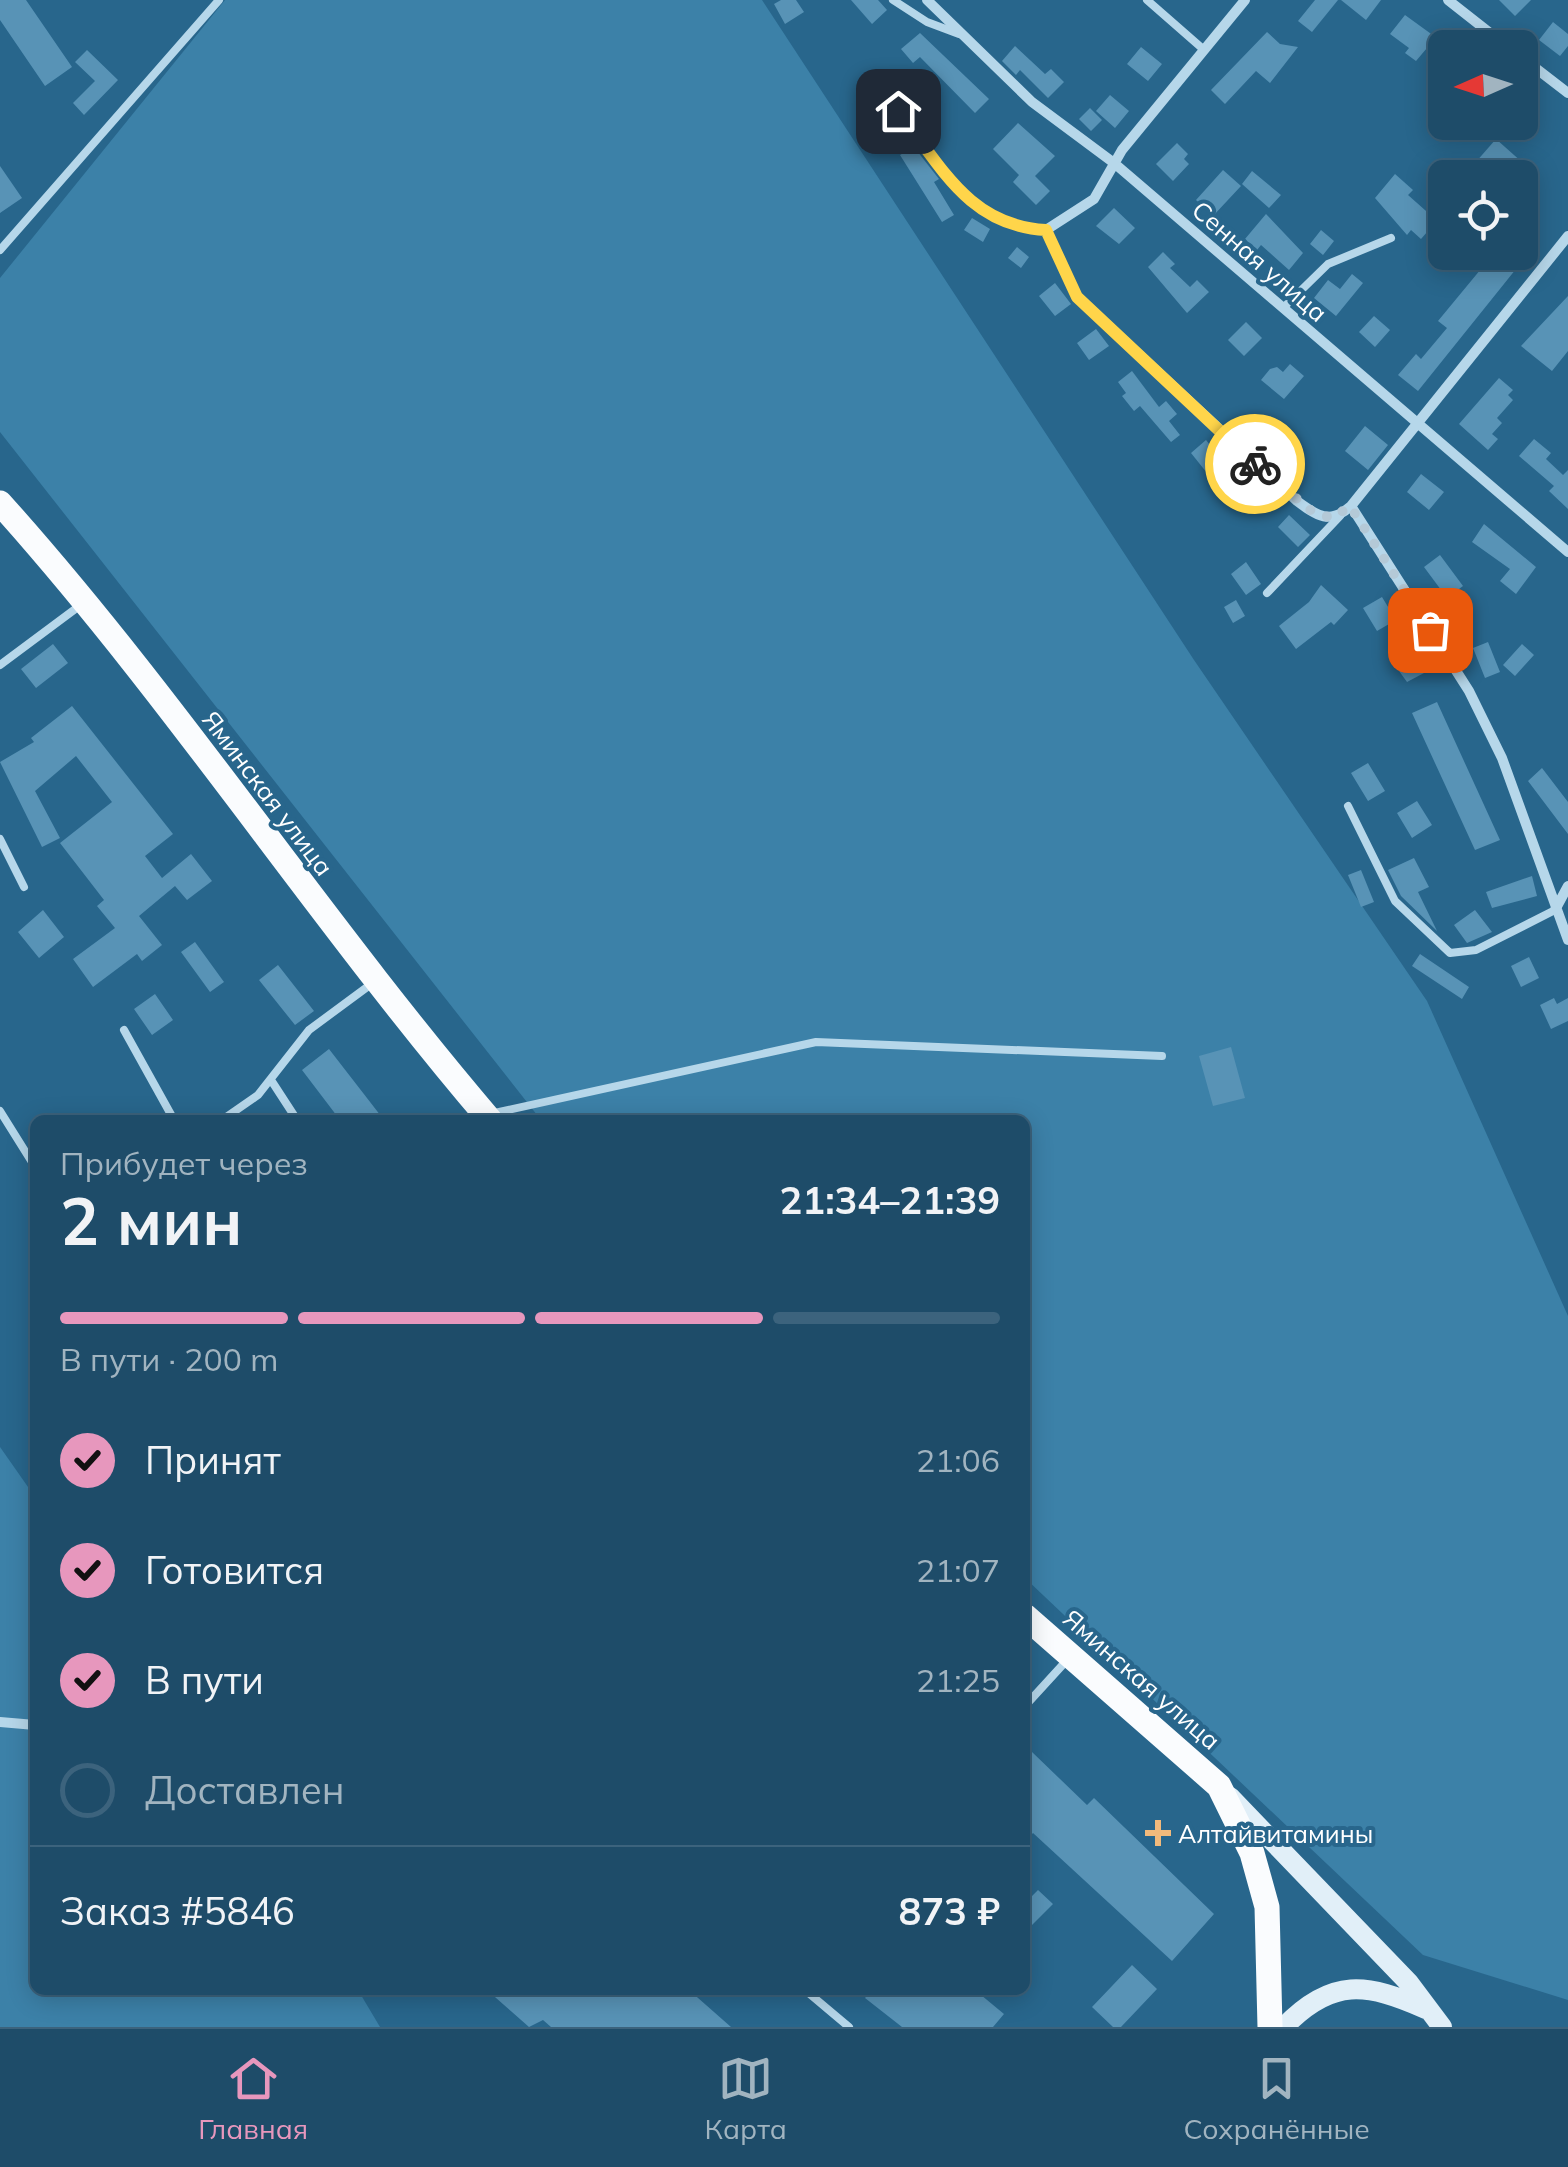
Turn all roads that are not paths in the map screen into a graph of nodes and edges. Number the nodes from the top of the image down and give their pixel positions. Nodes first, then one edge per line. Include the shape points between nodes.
1 (219, 0) edge
2 (893, 0) edge
3 (927, 0) edge
4 (1147, 0) edge
5 (1245, 0) edge
6 (1448, 0) edge
7 (1486, 30) edge
8 (959, 34) junction
9 (1203, 49) junction
10 (1538, 70) edge
11 (1568, 93) edge
12 (898, 111) dead end
13 (1114, 164) junction
14 (1046, 230) junction
15 (1568, 236) edge
16 (1391, 238) dead end
17 (0, 250) edge
18 (1284, 307) junction
19 (1417, 426) junction
20 (1350, 506) junction
21 (2, 508) edge
22 (1340, 516) junction
23 (1568, 552) edge
24 (1267, 593) dead end
25 (82, 604) junction
26 (0, 665) edge
27 (1348, 806) dead end
28 (0, 838) edge
29 (1568, 886) edge
30 (24, 887) dead end
31 (1555, 910) junction
32 (1568, 940) edge
33 (374, 982) junction
34 (124, 1030) dead end
35 (1162, 1056) dead end
36 (270, 1080) junction
37 (0, 1111) edge
38 (171, 1115) edge
39 (229, 1115) edge
40 (293, 1115) edge
41 (485, 1115) edge
42 (501, 1115) edge
43 (30, 1158) edge
44 (1030, 1620) edge
45 (1070, 1656) junction
46 (1030, 1700) edge
47 (0, 1722) edge
48 (30, 1725) edge
49 (1219, 1786) junction
50 (811, 1995) edge
51 (1436, 2019) edge
52 (849, 2027) edge
53 (1270, 2027) edge
54 (1284, 2027) edge

1 - 17 lane
2 - 8 lane
3 - 8 street, Сенная улица
4 - 9 lane
5 - 9 street
6 - 7 street
8 - 13 street, Сенная улица via 1032,102
9 - 13 street
10 - 11 street
12 - 14 street via 975,207 1012,225
13 - 14 street via 1094,199
13 - 18 street, Сенная улица
14 - 22 street via 1077,297 1297,501 1325,518
15 - 19 street
16 - 18 lane via 1328,264
18 - 19 street, Сенная улица
19 - 20 street
19 - 23 street, Сенная улица
20 - 22 street
20 - 31 street via 1469,691 1502,758
21 - 25 main road, Яминская улица
22 - 24 lane
25 - 26 lane
25 - 33 main road, Яминская улица
27 - 31 lane via 1395,901 1450,953 1476,950
28 - 30 lane
29 - 31 street
31 - 32 street
33 - 36 lane via 309,1030
33 - 41 main road, Яминская улица
34 - 38 lane
35 - 42 lane via 816,1042
36 - 39 lane
36 - 40 lane
37 - 43 lane
44 - 45 main road, Яминская улица
45 - 46 lane
45 - 49 main road, Яминская улица
47 - 48 street
49 - 51 main road via 1410,1983
49 - 53 main road via 1252,1853 1267,1907
50 - 52 lane
51 - 54 main road via 1384,1990 1355,1988 1316,2000

